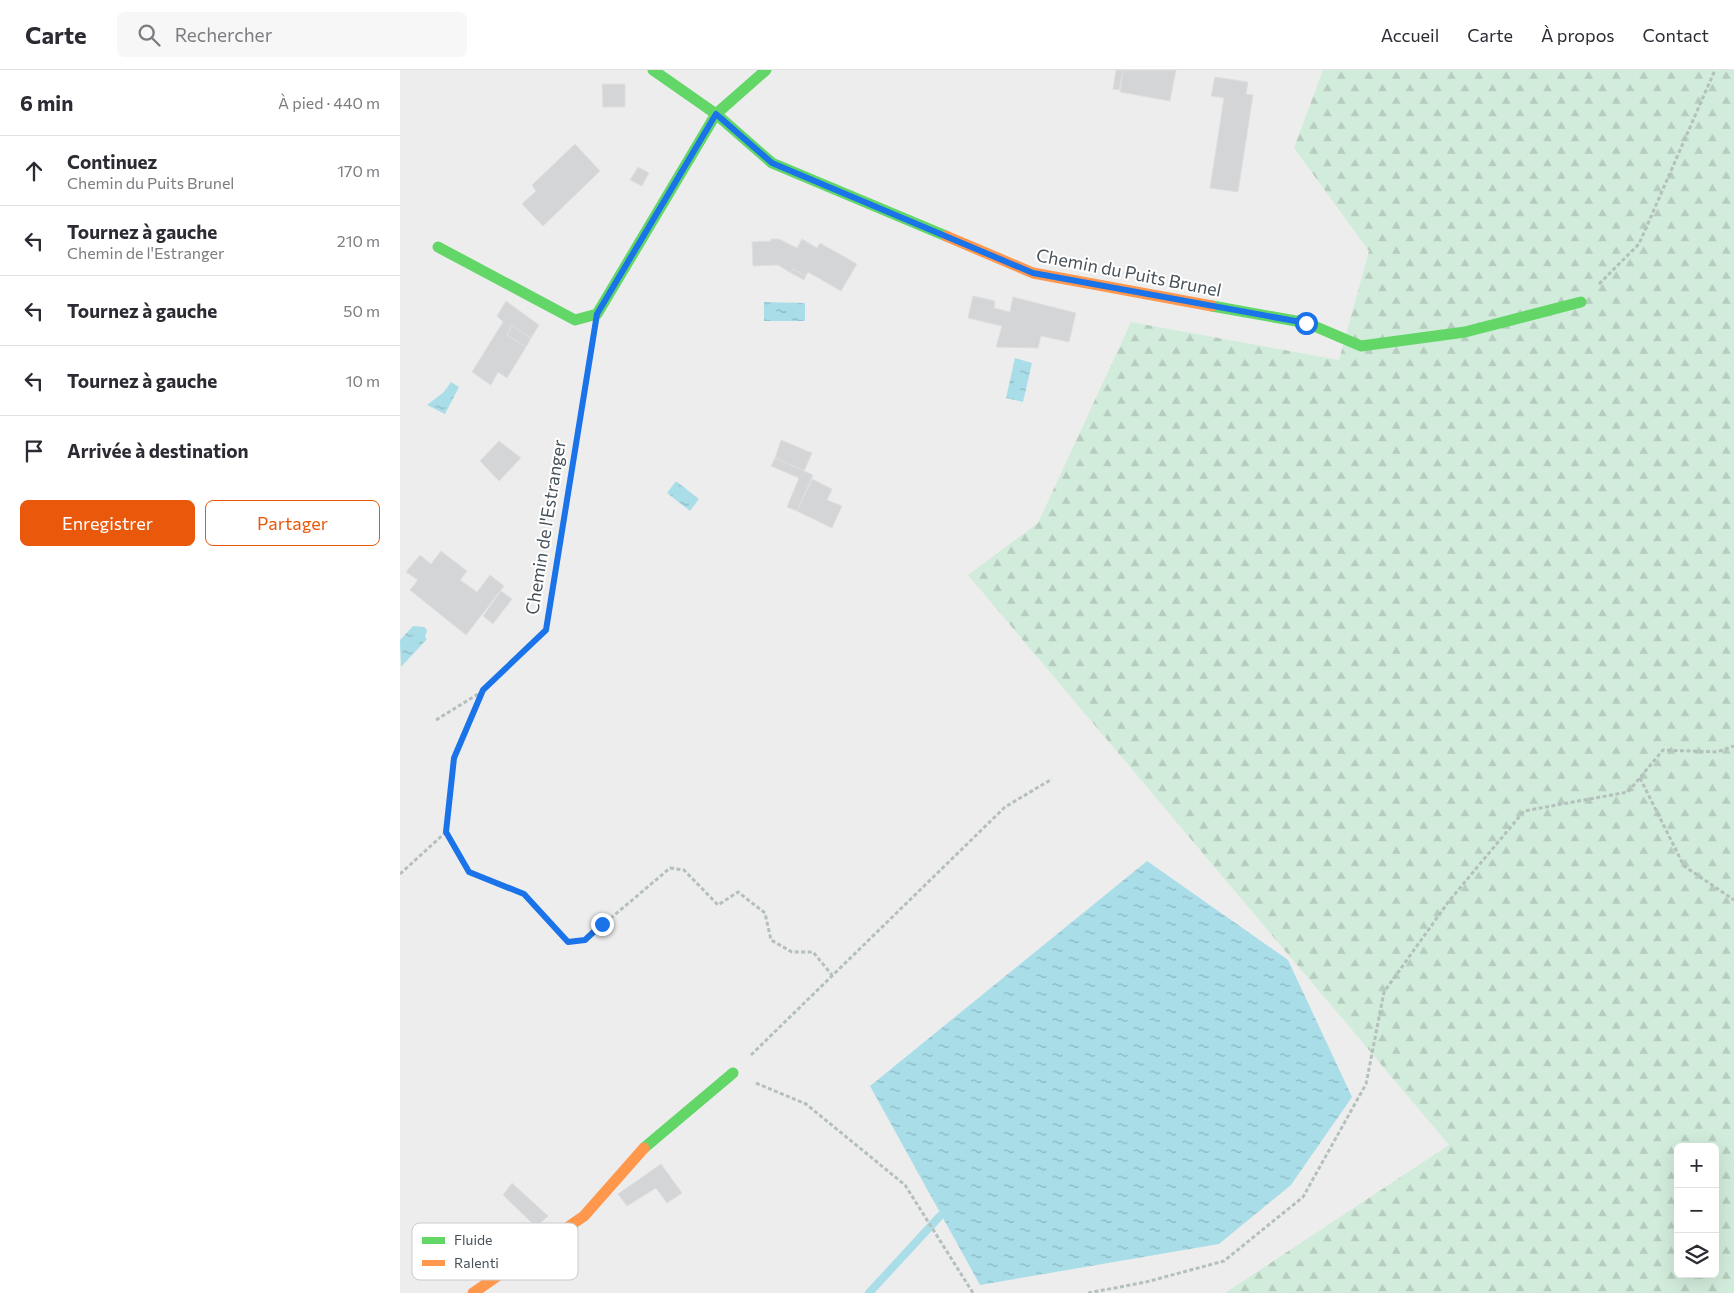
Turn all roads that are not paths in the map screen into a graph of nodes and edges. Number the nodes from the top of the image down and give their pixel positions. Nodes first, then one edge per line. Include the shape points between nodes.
1 (653, 70) edge
2 (766, 70) edge
3 (716, 114) junction
4 (438, 247) dead end
5 (1581, 302) road end
6 (732, 1073) road end
7 (574, 1223) edge
8 (492, 1280) edge
9 (473, 1293) edge

1 - 3 street, Chemin du Puits Brunel
2 - 3 street
3 - 4 street via 597,314 575,320
3 - 5 street, Chemin du Puits Brunel via 772,163 1033,273 1306,323 1361,346 1465,332
6 - 7 street via 648,1143 584,1216
8 - 9 street

